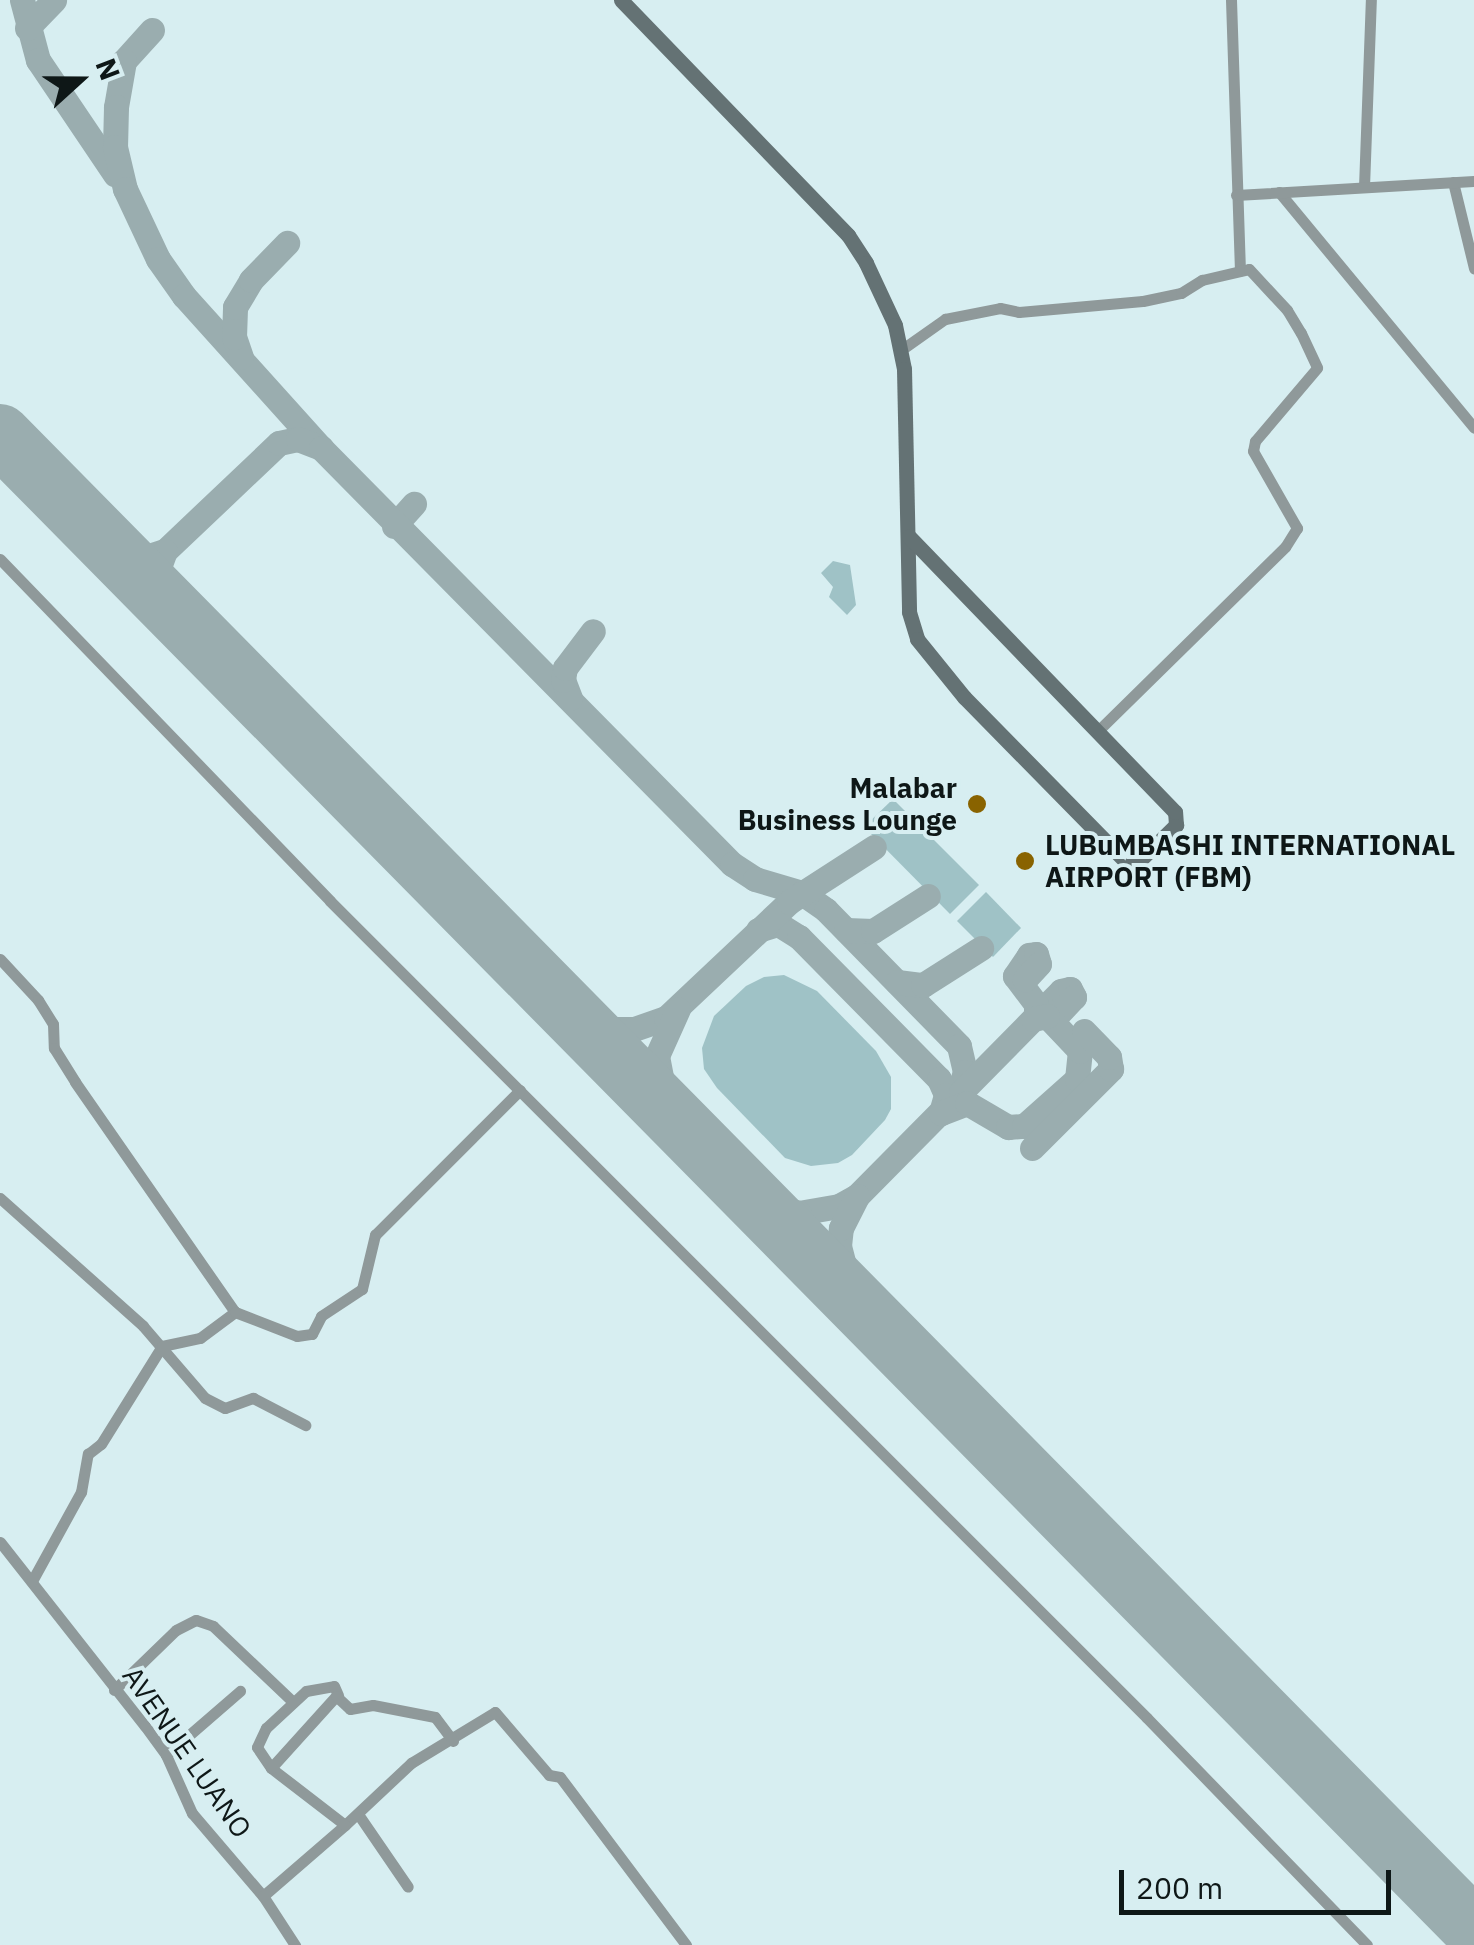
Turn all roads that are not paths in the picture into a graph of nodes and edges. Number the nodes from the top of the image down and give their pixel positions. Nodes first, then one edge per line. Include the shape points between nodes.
1 (621, 0) edge
2 (1231, 0) edge
3 (1371, 0) edge
4 (1474, 181) edge
5 (1453, 182) junction
6 (1364, 187) junction
7 (1279, 192) junction
8 (1236, 195) junction
9 (1474, 268) edge
10 (1240, 271) junction
11 (902, 350) junction
12 (1474, 428) edge
13 (908, 538) junction
14 (0, 559) edge
15 (1098, 731) junction
16 (0, 959) edge
17 (520, 1090) junction
18 (0, 1198) edge
19 (236, 1312) junction
20 (162, 1346) junction
21 (304, 1425) dead end
22 (0, 1542) edge
23 (32, 1581) junction
24 (114, 1690) junction
25 (240, 1691) dead end
26 (338, 1695) junction
27 (293, 1702) junction
28 (453, 1741) junction
29 (166, 1755) junction
30 (271, 1768) junction
31 (358, 1814) junction
32 (345, 1825) junction
33 (408, 1887) dead end
34 (263, 1896) junction
35 (294, 1945) edge
36 (686, 1945) edge
37 (1367, 1945) edge

1 - 11 main road via 848,234 882,292
2 - 8 street
3 - 6 street
4 - 5 street
5 - 6 street
5 - 9 street
6 - 7 street
7 - 8 street
7 - 12 street
8 - 10 street
10 - 11 street via 1143,300 1019,312 1000,308 945,320
10 - 15 street via 1249,269 1287,310 1317,368 1254,445 1297,528
11 - 13 main road
13 - 15 main road
13 - 15 main road via 909,612 922,650 1130,868 1176,824 1175,812
14 - 17 street
16 - 19 street via 38,1000 53,1024 54,1048 75,1082
17 - 19 street via 375,1235 362,1289 320,1318 312,1334 297,1336
17 - 37 street
18 - 20 street
19 - 20 street via 200,1338
20 - 21 street via 187,1382 220,1408 254,1398
20 - 23 street via 101,1444 88,1454 82,1492
22 - 23 street, AVENUE LUANO
23 - 24 street, AVENUE LUANO
24 - 27 street via 176,1630 196,1620 213,1626
24 - 29 street, AVENUE LUANO
25 - 29 street
26 - 27 street via 336,1686 328,1686 306,1690
26 - 28 street via 350,1709 372,1705 435,1716
26 - 30 street
27 - 30 street via 260,1735 258,1751
28 - 31 street via 411,1763
28 - 36 street via 498,1715 550,1776 560,1777
29 - 34 street, AVENUE LUANO via 192,1812
30 - 32 street
31 - 32 street
31 - 33 street
32 - 34 street
34 - 35 street, AVENUE LUANO

